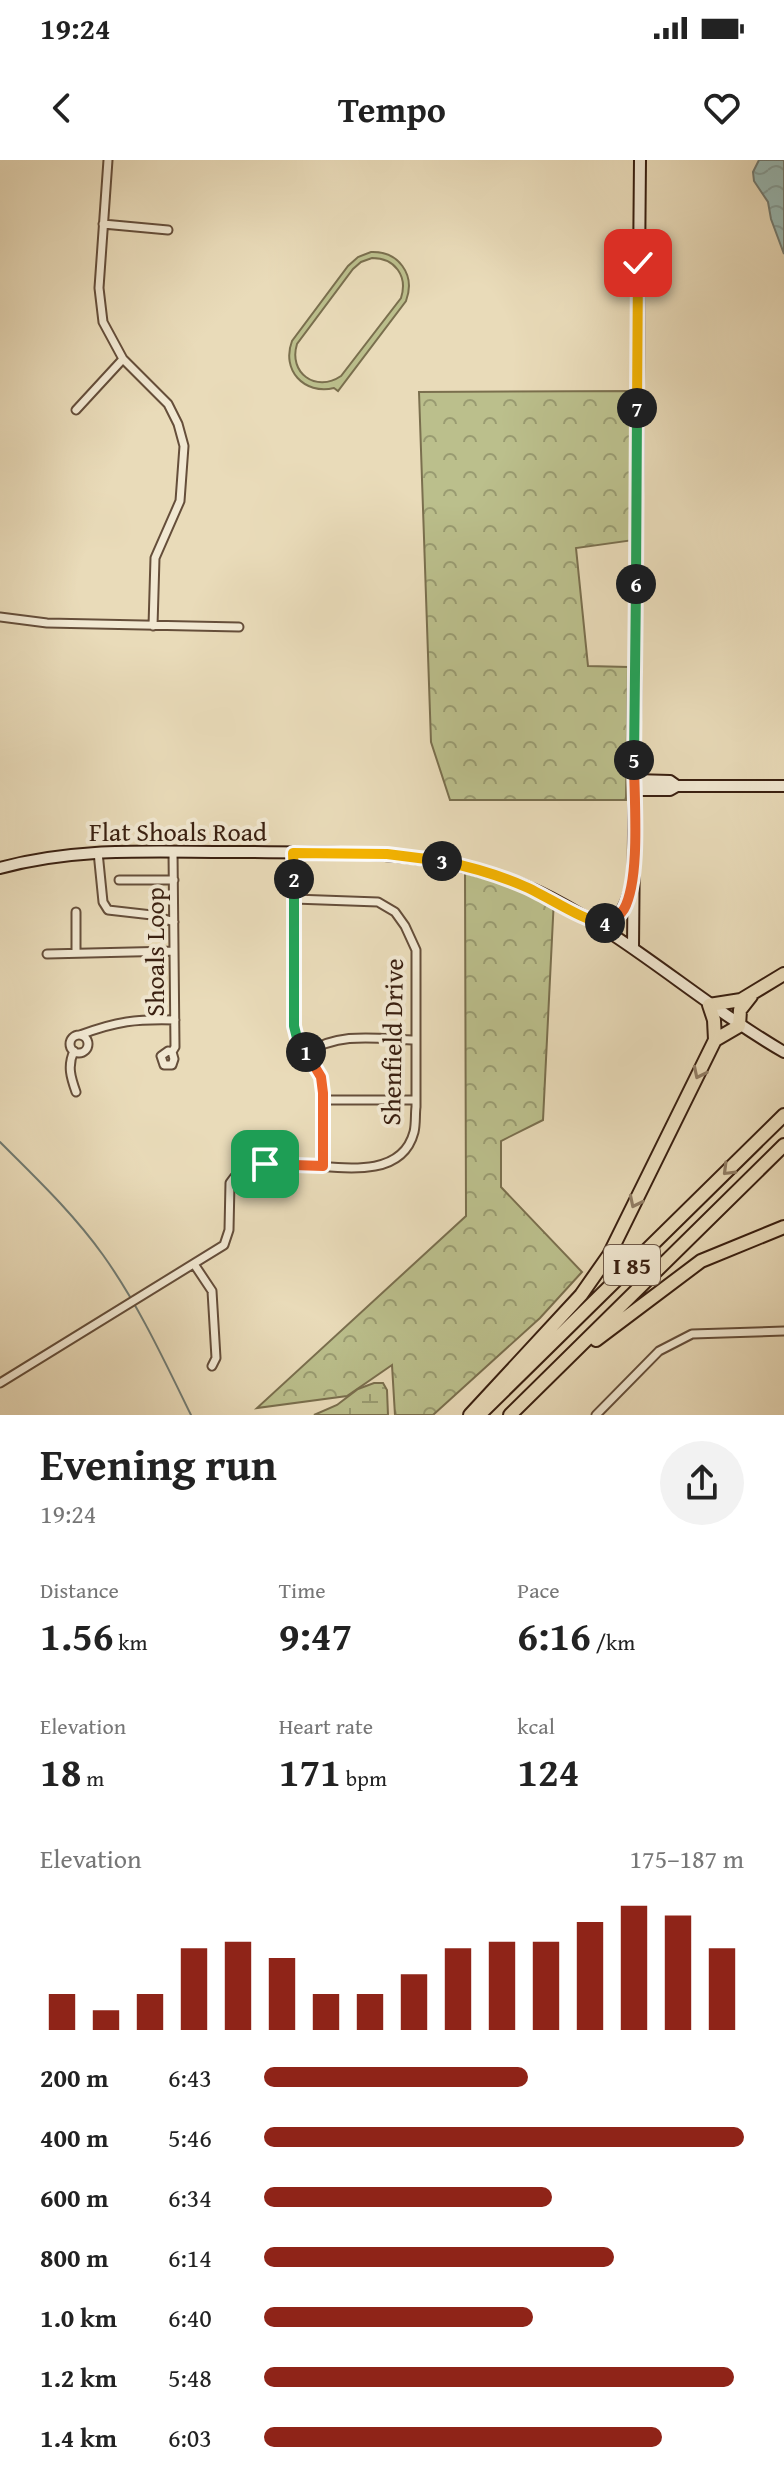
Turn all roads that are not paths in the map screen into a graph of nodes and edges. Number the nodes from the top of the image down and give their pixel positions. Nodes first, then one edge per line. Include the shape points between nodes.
1 (108, 160) edge
2 (640, 160) edge
3 (103, 224) junction
4 (168, 230) dead end
5 (123, 359) junction
6 (76, 410) dead end
7 (0, 617) edge
8 (153, 626) junction
9 (239, 627) dead end
10 (634, 785) junction
11 (784, 786) edge
12 (98, 852) junction
13 (173, 852) junction
14 (293, 853) junction
15 (0, 868) edge
16 (119, 880) dead end
17 (174, 880) junction
18 (633, 882) junction
19 (294, 899) junction
20 (76, 912) dead end
21 (174, 922) junction
22 (594, 924) junction
23 (633, 948) junction
24 (174, 951) junction
25 (76, 953) junction
26 (47, 954) dead end
27 (784, 974) edge
28 (751, 996) junction
29 (709, 1005) junction
30 (175, 1020) junction
31 (739, 1026) junction
32 (80, 1035) junction
33 (416, 1040) junction
34 (715, 1040) junction
35 (74, 1051) junction
36 (172, 1052) dead end
37 (784, 1052) edge
38 (307, 1053) junction
39 (76, 1092) dead end
40 (323, 1100) junction
41 (416, 1100) junction
42 (784, 1115) edge
43 (784, 1145) edge
44 (264, 1150) dead end
45 (265, 1164) junction
46 (323, 1166) junction
47 (784, 1227) edge
48 (194, 1264) junction
49 (784, 1331) edge
50 (212, 1366) dead end
51 (549, 1377) junction
52 (0, 1383) edge
53 (470, 1415) edge
54 (480, 1415) edge
55 (510, 1415) edge
56 (596, 1415) edge

1 - 3 street
2 - 10 street
3 - 4 street
3 - 5 street via 100,307 108,335
5 - 6 street
5 - 8 street via 168,404 184,446 180,501 155,558
7 - 8 street
8 - 9 street
10 - 11 street via 670,781 677,786
10 - 18 street
12 - 13 street, Flat Shoals Road
12 - 15 street, Flat Shoals Road
12 - 21 street via 108,910
13 - 14 street, Flat Shoals Road
13 - 17 street, Shoals Loop
14 - 19 street
14 - 22 street, Flat Shoals Road via 387,854 473,868 524,886
16 - 17 street
17 - 21 street, Shoals Loop
18 - 22 street via 615,920
18 - 23 street
19 - 33 street, Shenfield Drive via 378,902 395,912 416,950
19 - 38 street via 294,1026
20 - 25 street
21 - 24 street, Shoals Loop
22 - 23 street, Flat Shoals Road
23 - 29 street, Flat Shoals Road
24 - 25 street
24 - 30 street, Shoals Loop
25 - 26 street
27 - 28 highway
28 - 29 highway
28 - 31 highway via 740,1010
29 - 31 street, Flat Shoals Road
29 - 34 highway
30 - 32 street via 135,1019
30 - 36 street, Shoals Loop
31 - 34 highway
31 - 37 street, Flat Shoals Road
32 - 35 street via 70,1040
32 - 35 street via 87,1046
33 - 38 street via 349,1038 323,1042
33 - 41 street, Shenfield Drive
34 -> 53 highway via 609,1255 581,1295
35 - 39 street via 69,1063
38 - 40 street via 321,1077
40 - 41 street
40 - 46 street
41 - 46 street, Shenfield Drive via 414,1132 392,1160 368,1168
42 -> 54 highway, I 85
43 - 51 highway, I 85
44 - 45 street
45 - 46 street, Shenfield Drive
45 - 48 street, Shenfield Drive via 247,1166 230,1183 224,1245
47 - 51 highway via 701,1261
48 - 50 street via 214,1299
48 - 52 street, Shenfield Drive
49 - 56 street via 692,1334 659,1351
51 - 55 highway, I 85

